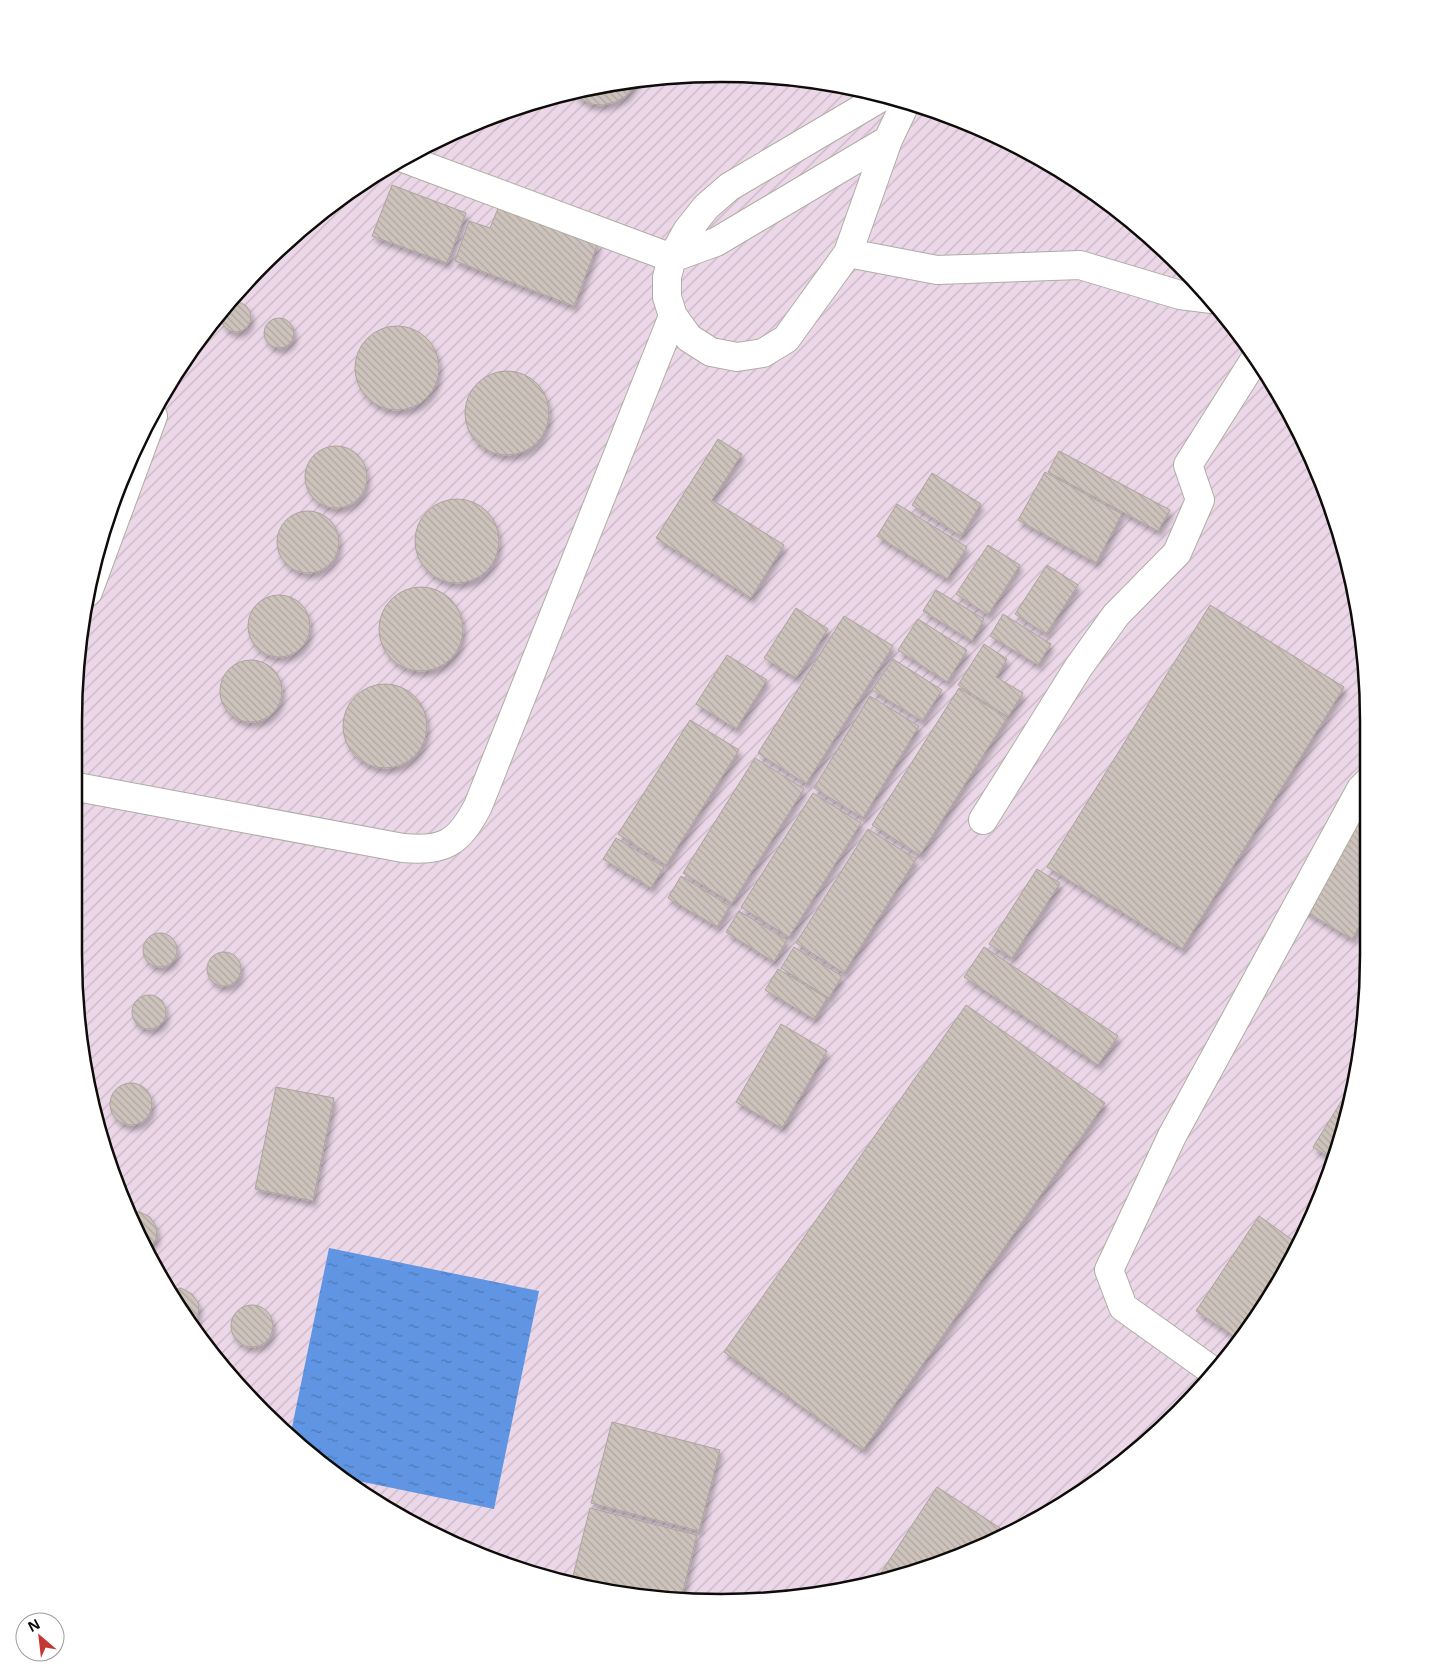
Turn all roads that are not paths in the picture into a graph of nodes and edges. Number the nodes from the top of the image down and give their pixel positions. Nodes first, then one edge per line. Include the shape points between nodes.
1 (874, 101) edge
2 (903, 109) edge
3 (888, 140) junction
4 (413, 162) edge
5 (848, 253) junction
6 (672, 258) junction
7 (1200, 297) edge
8 (673, 316) junction
9 (1252, 364) edge
10 (82, 788) edge
11 (1360, 792) edge
12 (983, 820) dead end
13 (1209, 1368) edge

1 - 6 lane via 729,187 706,207
2 - 3 lane
3 - 5 lane
3 - 6 lane via 716,242
4 - 6 lane
5 - 7 lane via 938,270 1080,265 1180,295
5 - 8 lane via 786,339 763,353 737,357 711,352 689,338
6 - 8 lane via 667,277 667,297
8 - 10 lane via 478,806 467,828 449,843 427,850 403,848
9 - 12 lane via 1188,465 1200,500 1177,553 1116,615 1078,668
11 - 13 lane via 1172,1136 1109,1270 1123,1307

